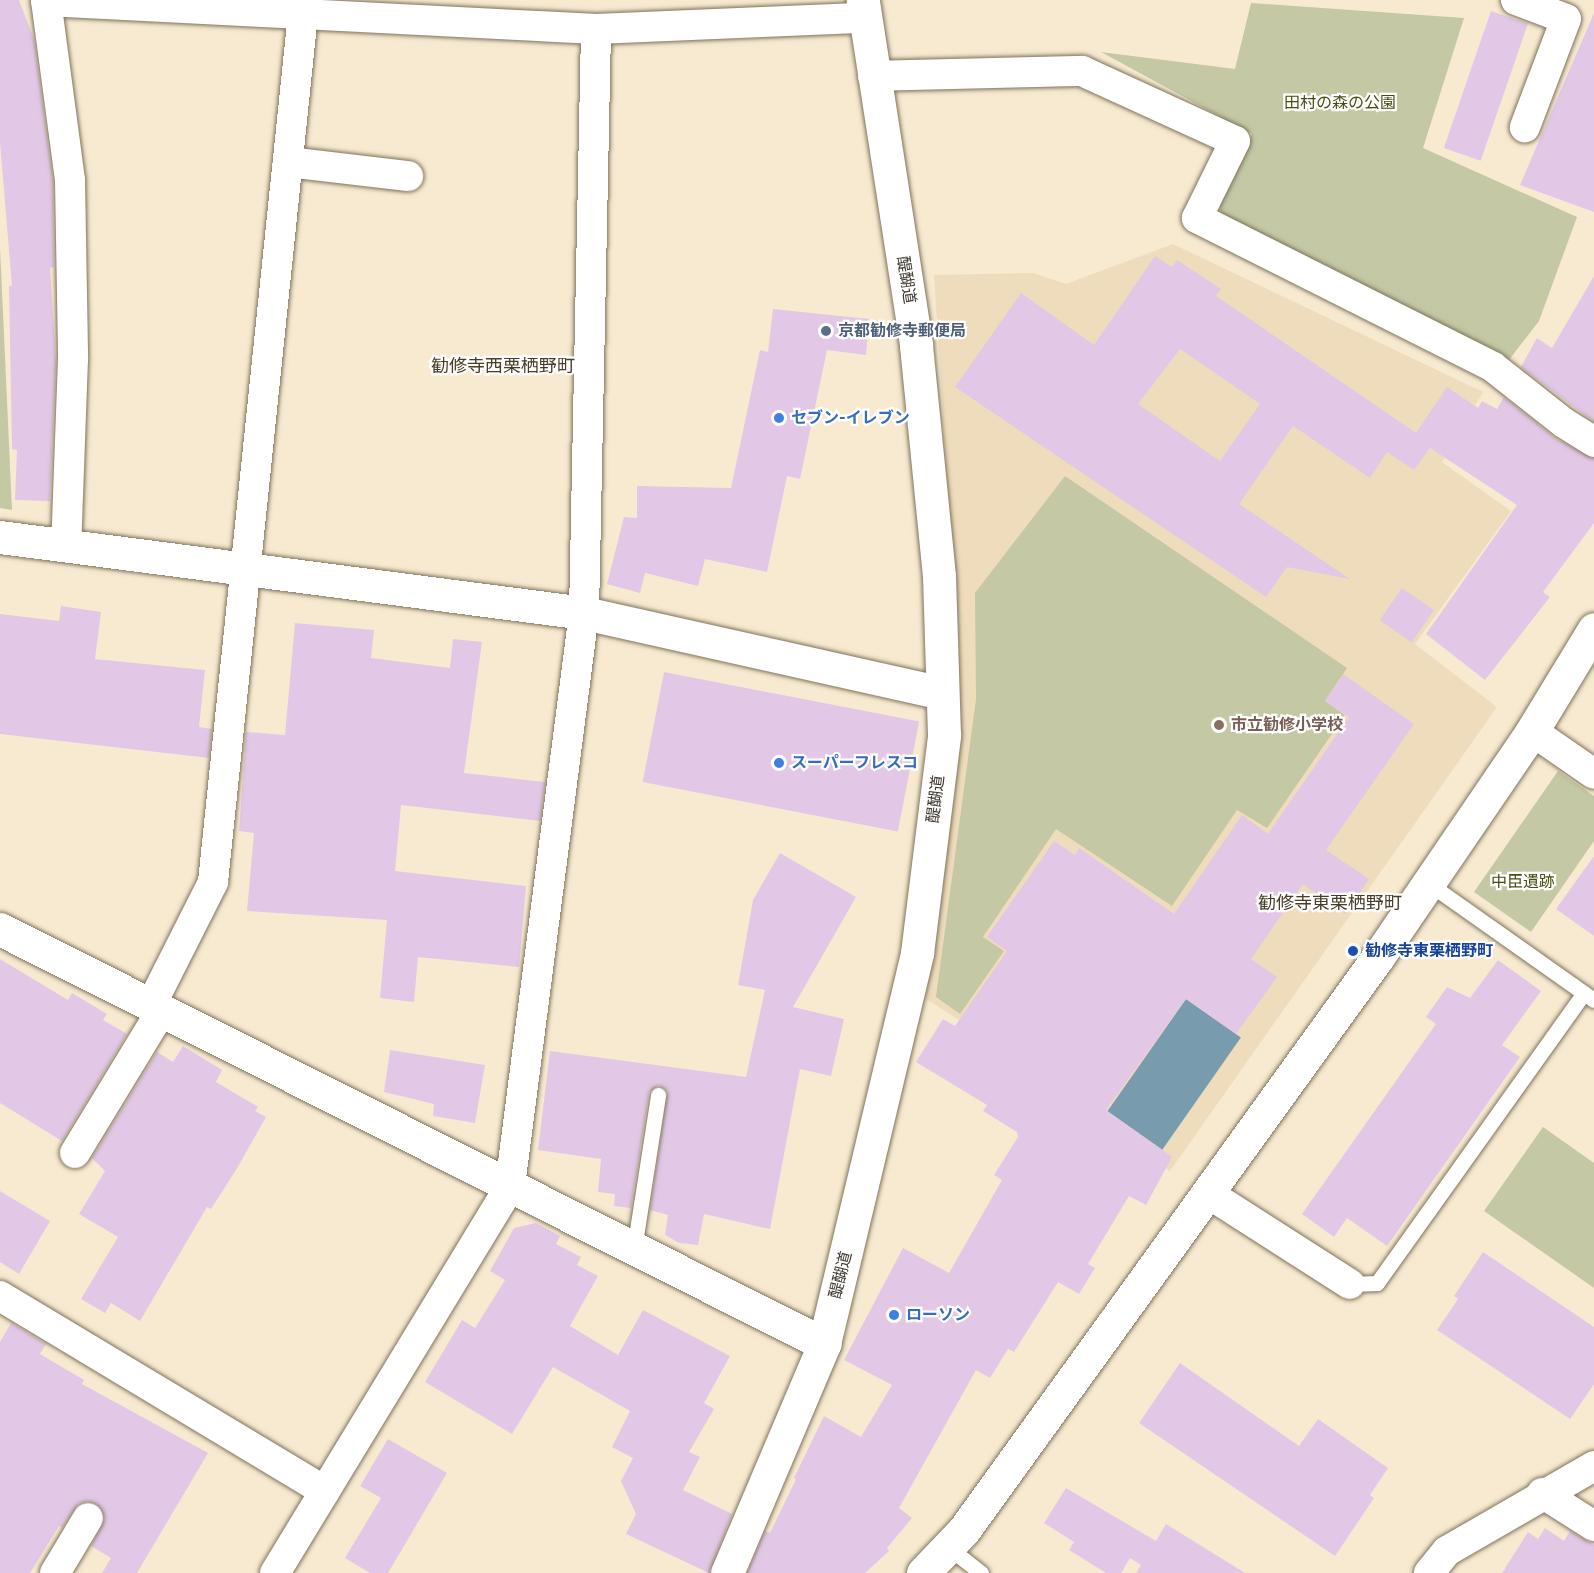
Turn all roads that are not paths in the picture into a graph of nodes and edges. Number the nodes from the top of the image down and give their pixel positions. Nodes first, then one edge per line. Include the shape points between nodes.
1 (1516, 0) edge
2 (46, 1) edge
3 (239, 5) edge
4 (355, 8) edge
5 (863, 9) edge
6 (303, 14) junction
7 (596, 29) junction
8 (873, 76) junction
9 (1525, 127) dead end
10 (288, 162) junction
11 (408, 176) dead end
12 (1594, 442) edge
13 (0, 537) edge
14 (66, 546) junction
15 (245, 569) junction
16 (584, 613) junction
17 (1594, 629) edge
18 (941, 693) junction
19 (1532, 731) junction
20 (1594, 774) edge
21 (1428, 883) junction
22 (0, 928) edge
23 (1589, 996) edge
24 (157, 1007) junction
25 (658, 1095) dead end
26 (75, 1153) dead end
27 (510, 1186) junction
28 (1209, 1194) junction
29 (634, 1249) junction
30 (1350, 1284) joint
31 (0, 1296) edge
32 (824, 1344) junction
33 (1594, 1466) edge
34 (325, 1491) junction
35 (1542, 1493) junction
36 (88, 1518) dead end
37 (1594, 1526) edge
38 (948, 1547) junction
39 (55, 1573) edge
40 (275, 1573) edge
41 (727, 1573) edge
42 (923, 1573) edge
43 (981, 1573) edge
44 (1429, 1573) edge

1 - 9 street via 1566,19
2 - 3 street
2 - 14 street via 70,180 73,359
3 - 6 street
4 - 6 street
4 - 7 street
5 - 7 street
5 - 8 street, 醍醐道
6 - 10 street
7 - 16 street
8 - 12 street via 1082,71 1235,141 1197,218 1493,367
8 - 18 street, 醍醐道 via 916,344 939,576
10 - 11 street
10 - 15 street
13 - 14 street
14 - 15 street
15 - 16 street
15 - 24 street via 213,882
16 - 18 street
16 - 27 street
17 - 19 street
18 - 32 street, 醍醐道 via 944,735 917,953
19 - 20 street
19 - 21 street
21 - 23 lane
21 - 28 street
22 - 24 street
23 - 30 lane via 1377,1283
24 - 26 street
24 - 27 street
25 - 29 lane
27 - 29 street
27 - 34 street
28 - 30 street
28 - 38 street
29 - 32 street
31 - 34 street
32 - 41 street, 醍醐道
33 - 35 street
34 - 40 street
35 - 37 street
35 - 44 street via 1447,1551
36 - 39 street
38 - 42 street
38 - 43 lane

